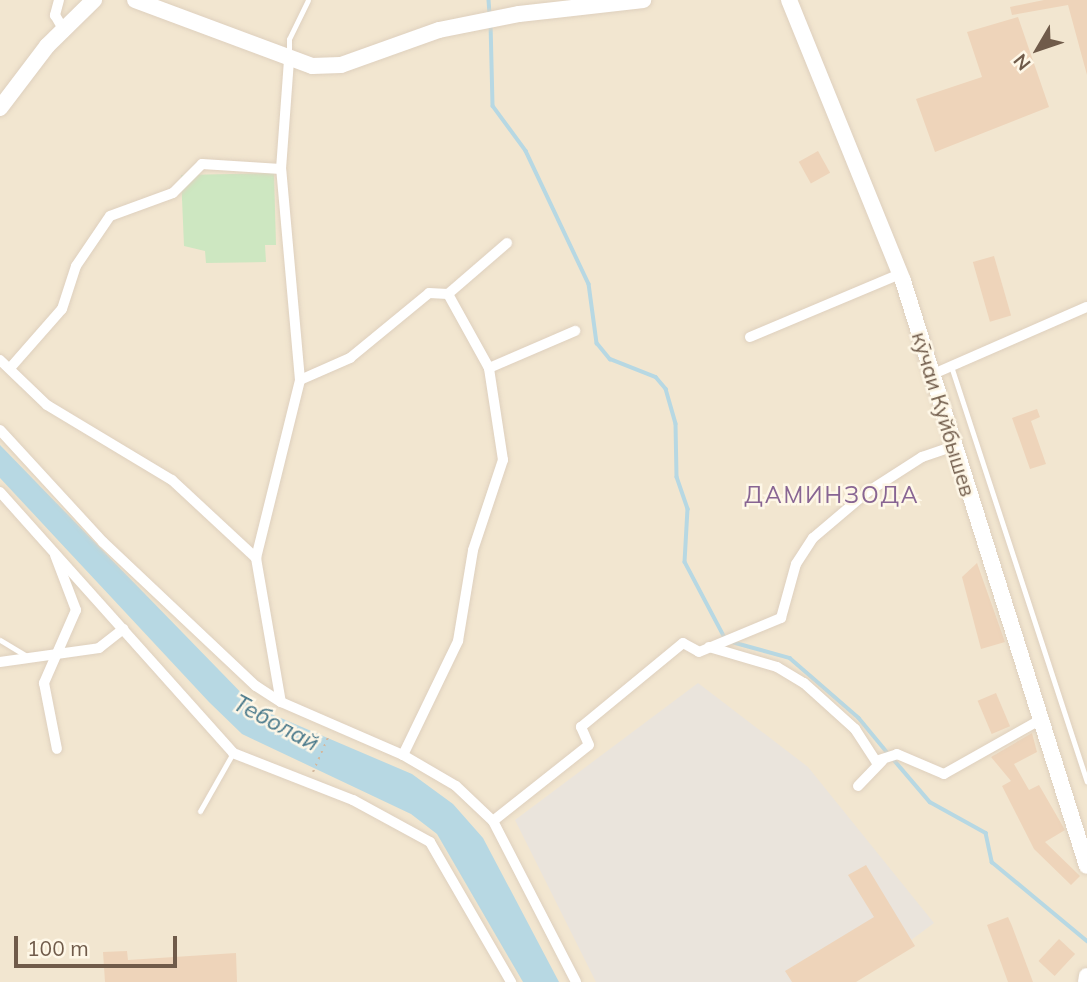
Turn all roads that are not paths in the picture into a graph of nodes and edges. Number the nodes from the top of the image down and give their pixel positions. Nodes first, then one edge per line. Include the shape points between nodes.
1 (59, 0) edge
2 (94, 0) edge
3 (135, 0) edge
4 (308, 0) edge
5 (642, 0) edge
6 (789, 0) edge
7 (65, 32) junction
8 (289, 59) junction
9 (0, 108) edge
10 (281, 169) junction
11 (507, 243) dead end
12 (900, 274) junction
13 (448, 294) junction
14 (1087, 307) edge
15 (575, 331) dead end
16 (750, 337) dead end
17 (0, 360) edge
18 (951, 366) junction
19 (11, 367) junction
20 (489, 368) junction
21 (932, 375) junction
22 (300, 380) junction
23 (0, 430) edge
24 (954, 446) junction
25 (0, 492) edge
26 (53, 550) junction
27 (256, 558) junction
28 (123, 629) junction
29 (0, 640) edge
30 (714, 644) junction
31 (57, 654) junction
32 (30, 658) junction
33 (0, 662) edge
34 (281, 702) junction
35 (1041, 720) junction
36 (57, 749) dead end
37 (233, 753) junction
38 (403, 755) junction
39 (882, 761) junction
40 (1087, 781) edge
41 (858, 786) dead end
42 (200, 811) dead end
43 (493, 821) junction
44 (1082, 839) edge
45 (1087, 866) edge
46 (1087, 976) edge
47 (510, 982) edge
48 (576, 982) edge
49 (1086, 982) edge

1 - 7 street via 55,15
2 - 7 main road
3 - 8 main road
4 - 8 lane via 289,40
5 - 8 main road via 490,20 341,65
6 - 12 main road, кӯчаи Куйбышев
7 - 9 main road
8 - 10 street
10 - 19 street via 202,164 173,192 110,216 76,266 62,309
10 - 22 street
11 - 13 street
12 - 16 street
12 - 21 main road, кӯчаи Куйбышев
13 - 20 street
13 - 22 street via 429,293 350,358
14 - 18 street
15 - 20 street
17 - 19 street
18 - 21 street
18 - 40 lane
19 - 27 street via 47,405 172,480
20 - 38 street via 503,460 498,484 473,550 458,641
21 - 24 main road, кӯчаи Куйбышев
22 - 27 street
23 - 34 street via 103,542 256,686
24 - 30 street via 922,457 866,493 813,538 796,564 781,618
24 - 35 main road, кӯчаи Куйбышев
25 - 26 street
26 - 28 street
26 - 31 street via 76,610 62,629
27 - 34 street
28 - 31 street via 99,648
28 - 37 street
29 - 32 lane
30 - 39 street via 777,667 804,683
30 - 43 street via 699,652 683,643 581,727 589,745
31 - 32 street
31 - 36 street via 44,683
32 - 33 street
34 - 38 street
35 - 39 street via 944,774 897,754
35 - 44 main road, кӯчаи Куйбышев
37 - 42 lane
37 - 47 street via 353,800 430,842
38 - 43 street via 456,786
39 - 41 street
43 - 48 street
44 - 45 main road, кӯчаи Куйбышев
46 - 49 main road

